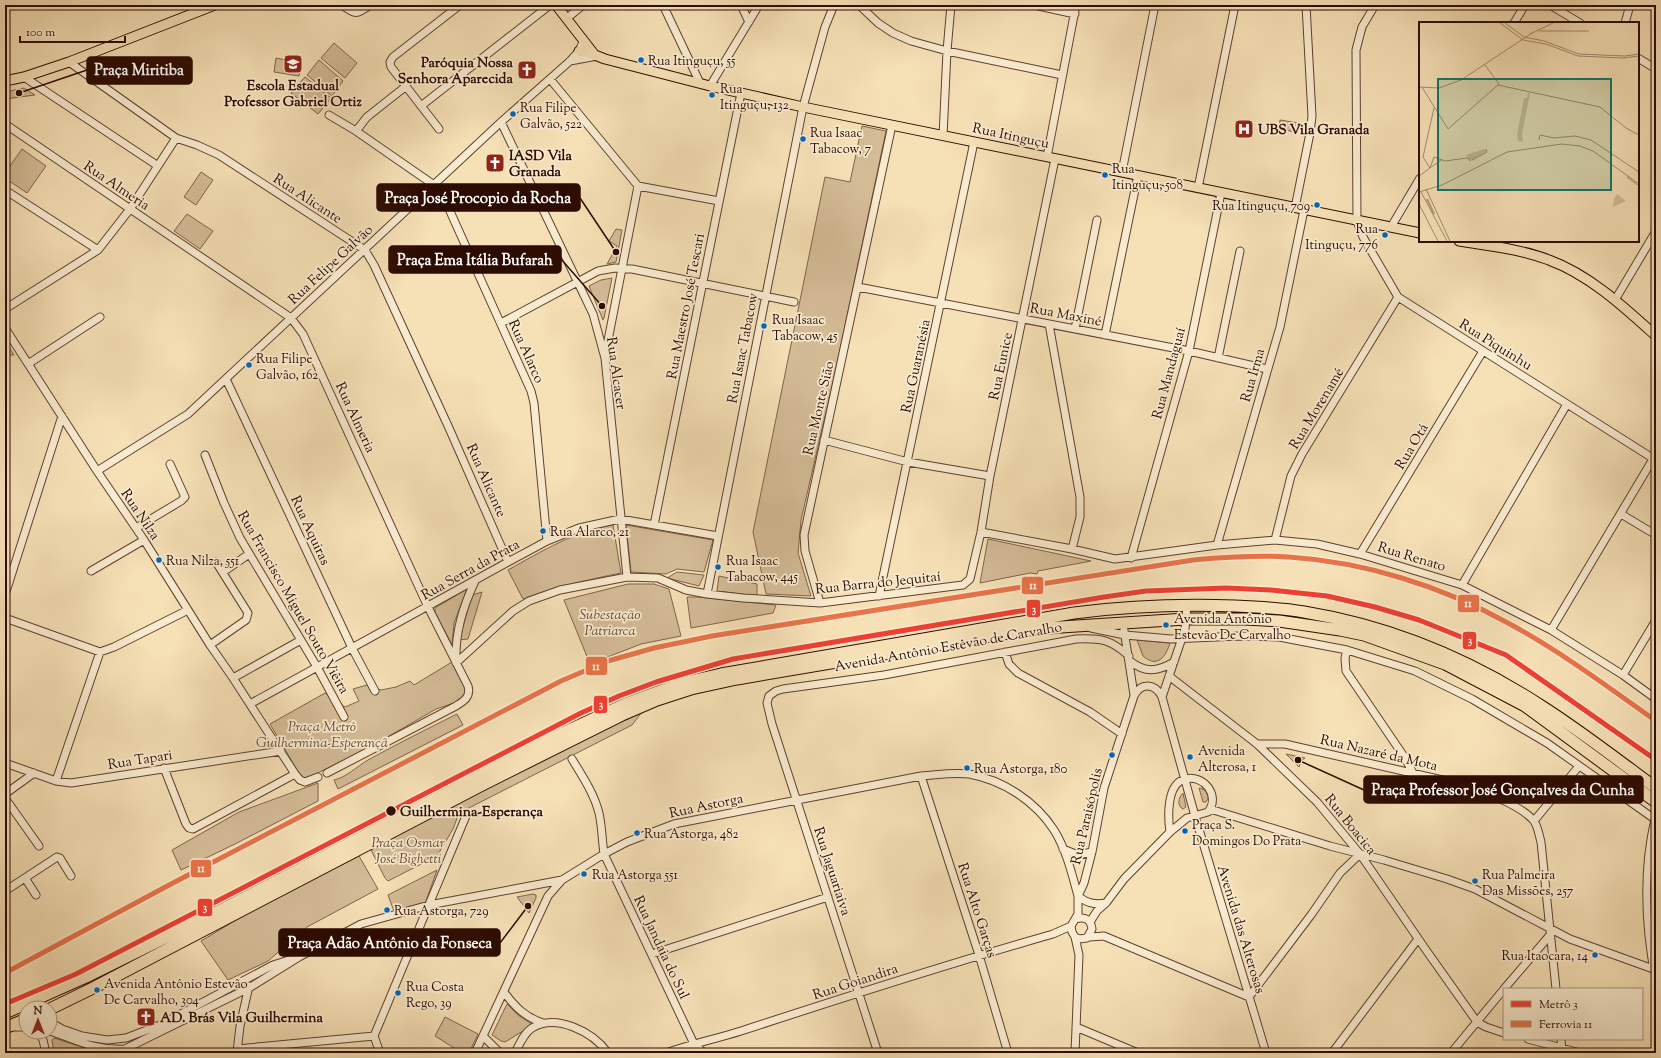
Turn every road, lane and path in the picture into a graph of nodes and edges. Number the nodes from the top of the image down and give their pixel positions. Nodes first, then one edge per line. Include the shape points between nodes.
1 (215, 5) edge
2 (342, 5) edge
3 (370, 5) edge
4 (460, 5) edge
5 (550, 5) edge
6 (556, 5) edge
7 (583, 5) edge
8 (663, 5) edge
9 (741, 5) edge
10 (759, 5) edge
11 (834, 5) edge
12 (859, 5) edge
13 (951, 5) edge
14 (1034, 5) edge
15 (1076, 5) edge
16 (1156, 5) edge
17 (1235, 5) edge
18 (1306, 5) edge
19 (1375, 5) edge
20 (1524, 5) edge
21 (1550, 5) edge
22 (1630, 5) edge
23 (1075, 14) junction
24 (566, 19) junction
25 (749, 22) junction
26 (1515, 22) edge
27 (1578, 22) edge
28 (1624, 22) edge
29 (583, 42) junction
30 (579, 51) junction
31 (947, 51) junction
32 (597, 56) junction
33 (1639, 59) edge
34 (570, 61) junction
35 (69, 62) junction
36 (1656, 69) edge
37 (1062, 75) junction
38 (24, 77) junction
39 (550, 79) junction
40 (5, 81) edge
41 (700, 83) junction
42 (710, 86) junction
43 (405, 87) junction
44 (741, 93) junction
45 (421, 106) junction
46 (803, 107) junction
47 (329, 115) dead end
48 (501, 122) junction
49 (5, 124) edge
50 (892, 125) junction
51 (438, 129) dead end
52 (356, 131) junction
53 (943, 136) junction
54 (176, 138) junction
55 (974, 142) junction
56 (1051, 158) junction
57 (158, 166) junction
58 (1122, 172) junction
59 (1138, 176) junction
60 (1419, 180) edge
61 (434, 185) junction
62 (638, 186) junction
63 (1198, 188) junction
64 (5, 190) edge
65 (1221, 193) junction
66 (720, 201) junction
67 (130, 209) junction
68 (1299, 209) junction
69 (1097, 220) dead end
70 (1357, 221) junction
71 (1391, 227) junction
72 (1656, 231) edge
73 (1419, 233) edge
74 (1473, 242) edge
75 (1500, 244) edge
76 (98, 250) junction
77 (365, 250) junction
78 (1240, 251) dead end
79 (623, 268) junction
80 (578, 282) junction
81 (703, 284) junction
82 (858, 287) junction
83 (766, 296) junction
84 (1398, 297) junction
85 (1615, 300) junction
86 (794, 302) dead end
87 (941, 303) junction
88 (5, 309) edge
89 (100, 317) dead end
90 (291, 318) junction
91 (1023, 319) junction
92 (501, 322) junction
93 (1049, 324) junction
94 (5, 328) edge
95 (1074, 329) junction
96 (1105, 335) junction
97 (1656, 336) edge
98 (1189, 351) junction
99 (1483, 351) junction
100 (605, 358) junction
101 (1218, 358) junction
102 (28, 364) junction
103 (1267, 369) junction
104 (226, 379) junction
105 (1567, 404) junction
106 (62, 416) junction
107 (824, 440) junction
108 (205, 455) dead end
109 (1655, 456) edge
110 (908, 462) junction
111 (170, 464) dead end
112 (97, 471) junction
113 (990, 476) junction
114 (1621, 514) junction
115 (620, 518) junction
116 (654, 525) junction
117 (136, 528) junction
118 (981, 532) junction
119 (718, 536) junction
120 (1656, 536) edge
121 (144, 540) junction
122 (1274, 540) junction
123 (547, 541) junction
124 (1217, 545) junction
125 (1072, 549) junction
126 (249, 554) junction
127 (1360, 554) junction
128 (1131, 558) junction
129 (216, 562) dead end
130 (508, 562) junction
131 (91, 571) dead end
132 (223, 572) junction
133 (627, 577) junction
134 (970, 579) joint
135 (475, 581) junction
136 (1462, 585) junction
137 (706, 594) junction
138 (5, 595) edge
139 (879, 596) junction
140 (820, 603) junction
141 (1187, 605) junction
142 (1162, 606) junction
143 (428, 607) junction
144 (188, 610) junction
145 (5, 618) edge
146 (1186, 619) junction
147 (1656, 620) edge
148 (1124, 629) junction
149 (1551, 630) junction
150 (1182, 638) junction
151 (301, 640) junction
152 (210, 645) junction
153 (352, 648) junction
154 (1347, 650) junction
155 (100, 652) junction
156 (1005, 652) junction
157 (1129, 658) junction
158 (1174, 662) junction
159 (456, 663) junction
160 (317, 667) junction
161 (1623, 675) junction
162 (1169, 676) junction
163 (233, 678) junction
164 (376, 691) dead end
165 (768, 696) joint
166 (1134, 696) junction
167 (1162, 697) junction
168 (1656, 699) edge
169 (250, 704) junction
170 (344, 717) dead end
171 (1122, 734) junction
172 (1257, 744) junction
173 (281, 751) junction
174 (572, 759) dead end
175 (5, 763) edge
176 (1579, 766) junction
177 (164, 768) junction
178 (34, 773) junction
179 (327, 773) dead end
180 (1413, 773) junction
181 (295, 774) junction
182 (920, 776) junction
183 (318, 777) dead end
184 (1184, 779) junction
185 (56, 781) junction
186 (1656, 788) edge
187 (5, 794) edge
188 (5, 798) edge
189 (797, 800) junction
190 (1656, 802) edge
191 (1210, 808) junction
192 (466, 816) dead end
193 (1195, 816) junction
194 (1655, 820) edge
195 (1534, 821) junction
196 (1170, 832) junction
197 (39, 846) dead end
198 (1063, 849) junction
199 (1092, 852) junction
200 (604, 854) junction
201 (1360, 854) junction
202 (71, 876) dead end
203 (25, 878) junction
204 (562, 880) junction
205 (5, 891) edge
206 (36, 895) dead end
207 (1078, 896) junction
208 (828, 897) junction
209 (1106, 903) junction
210 (429, 905) junction
211 (1076, 919) junction
212 (1091, 924) junction
213 (1071, 926) junction
214 (1550, 932) junction
215 (1053, 934) junction
216 (1074, 936) junction
217 (1104, 936) junction
218 (1088, 937) junction
219 (1418, 939) junction
220 (652, 954) junction
221 (979, 955) junction
222 (1079, 955) junction
223 (299, 958) junction
224 (1656, 971) edge
225 (251, 978) junction
226 (249, 988) junction
227 (1505, 988) edge
228 (1556, 988) edge
229 (1503, 990) edge
230 (504, 992) junction
231 (859, 993) junction
232 (1249, 997) junction
233 (40, 1000) edge
234 (58, 1005) edge
235 (18, 1010) edge
236 (5, 1013) edge
237 (18, 1022) edge
238 (1477, 1022) junction
239 (543, 1023) junction
240 (18, 1027) edge
241 (58, 1027) edge
242 (1076, 1027) junction
243 (5, 1028) edge
244 (1503, 1033) edge
245 (58, 1034) edge
246 (374, 1036) junction
247 (484, 1037) junction
248 (101, 1039) junction
249 (43, 1040) edge
250 (1531, 1040) edge
251 (1561, 1040) edge
252 (694, 1044) junction
253 (1562, 1050) edge
254 (106, 1051) edge
255 (122, 1051) edge
256 (238, 1051) edge
257 (46, 1053) edge
258 (380, 1053) edge
259 (475, 1053) edge
260 (500, 1053) edge
261 (515, 1053) edge
262 (608, 1053) edge
263 (666, 1053) edge
264 (704, 1053) edge
265 (878, 1053) edge
266 (1008, 1053) edge
267 (1075, 1053) edge
268 (1138, 1053) edge
269 (1266, 1053) edge
270 (1332, 1053) edge
271 (1451, 1053) edge
272 (1580, 1053) edge

1 - 35 main road
2 - 3 street via 355,13
4 - 43 street via 391,59 389,64
5 - 45 street
6 - 24 main road
7 - 24 street
8 - 41 street
9 - 25 street
10 - 25 street
11 - 46 street, Rua Isaac Tabacow via 825,27
12 - 31 street via 893,33
13 - 31 street
14 - 23 street
15 - 23 street, Rua Eunice
16 - 58 street
17 - 63 street
18 - 68 street, Rua Irma via 1312,116
19 - 70 street via 1362,27 1356,50
20 - 26 street
21 - 27 street
22 - 28 street
23 - 37 street, Rua Eunice
24 - 29 main road
25 - 42 street
29 - 30 street, Rua Felipe Galvão
29 - 32 main road
30 - 32 main road, Rua Itinguçu
30 - 34 street, Rua Felipe Galvão
31 - 37 street
31 - 53 street
32 - 34 street
32 - 41 main road, Rua Itinguçu
33 - 36 street
34 - 39 street, Rua Felipe Galvão
35 - 38 main road
35 - 54 street, Rua Alicante
37 - 56 street, Rua Eunice
38 - 40 main road
38 - 57 street
39 - 48 street, Rua Felipe Galvão
39 - 62 street
41 - 42 main road, Rua Itinguçu
42 - 44 main road, Rua Itinguçu
43 - 45 street
43 - 52 street via 367,117
44 - 46 main road, Rua Itinguçu
44 - 66 street, Rua Maestro José Tescari
45 - 51 street
46 - 50 main road, Rua Itinguçu
46 - 83 street, Rua Isaac Tabacow
47 - 52 street
48 - 61 street, Rua Felipe Galvão
48 - 80 street, Rua Alcacer
49 - 67 street, Rua Almeria
50 - 53 main road, Rua Itinguçu
50 - 82 street, Rua Monte Sião
52 - 61 street
53 - 55 main road, Rua Itinguçu
54 - 57 street
54 - 77 street, Rua Alicante via 219,155
55 - 56 main road, Rua Itinguçu
55 - 87 street, Rua Guaranésia
56 - 58 main road, Rua Itinguçu
56 - 91 street, Rua Eunice
57 - 67 street
58 - 59 main road, Rua Itinguçu
59 - 63 main road, Rua Itinguçu
59 - 96 street
60 - 71 street
61 - 77 street, Rua Felipe Galvão
61 - 92 street, Rua Alarco via 449,209
62 - 66 street
62 - 79 street
63 - 65 main road, Rua Itinguçu
64 - 76 street
65 - 68 main road, Rua Itinguçu
65 - 98 street, Rua Mandaguaí
66 - 81 street, Rua Maestro José Tescari
67 - 76 street
67 - 90 street, Rua Almeria
68 - 70 main road, Rua Itinguçu
68 - 103 street, Rua Irma via 1280,327
69 - 95 street
70 - 71 main road, Rua Itinguçu
70 - 84 street, Rua Piquinhu via 1363,237
71 - 73 main road, Rua Itinguçu
72 - 85 street
74 - 75 main road
75 - 85 main road via 1550,260
76 - 88 street
77 - 90 street, Rua Felipe Galvão
77 - 130 street, Rua Alicante via 449,428
78 - 101 street
79 - 80 street via 598,271
79 - 81 street
79 - 100 street
80 - 92 street
80 - 100 street, Rua Alcacer via 593,314
81 - 83 street
81 - 116 street, Rua Maestro José Tescari
82 - 87 street, Rua Maxiné
82 - 107 street, Rua Monte Sião
83 - 86 street
83 - 119 street, Rua Isaac Tabacow
84 - 99 street, Rua Piquinhu
84 - 122 street, Rua Morenamé via 1299,459 1291,476
85 - 97 main road
87 - 91 street, Rua Maxiné
87 - 110 street, Rua Guaranésia
89 - 102 street
90 - 104 street, Rua Felipe Galvão
90 - 143 street, Rua Almeria via 303,334
91 - 93 street, Rua Maxiné
91 - 113 street, Rua Eunice
92 - 123 street, Rua Alarco via 529,384 534,403
93 - 95 street, Rua Maxiné
93 - 125 street via 1080,497 1080,517
94 - 102 street, Rua Nilza
95 - 96 street, Rua Maxiné
96 - 98 street, Rua Maxiné
98 - 101 street, Rua Maxiné
98 - 128 street, Rua Mandaguaí
99 - 105 street, Rua Piquinhu
99 - 127 street, Rua Otá
100 - 115 street, Rua Alcacer
101 - 103 street, Rua Maxiné
102 - 106 street, Rua Nilza
103 - 124 street, Rua Irma
104 - 112 street, Rua Felipe Galvão via 188,414
104 - 153 street, Rua Aquiras
105 - 109 street, Rua Piquinhu
105 - 136 street
106 - 112 street, Rua Nilza
106 - 138 street
107 - 110 street
107 - 140 street, Rua Monte Sião via 804,535 805,551
108 - 126 street, Rua Francisco Miguel Souto Viêira via 224,503
109 - 114 street
110 - 113 street
110 - 139 street, Rua Guaranésia
111 - 117 street via 185,497
112 - 117 street, Rua Nilza
113 - 118 street, Rua Eunice
114 - 120 street
114 - 149 street
115 - 116 street, Rua Serra da Prata
115 - 123 street, Rua Serra da Prata via 579,528
115 - 133 street, Rua Alcacer
116 - 119 street, Rua Serra da Prata
117 - 121 street, Rua Nilza
118 - 125 street, Rua Renato
118 - 134 street, Rua Eunice
119 - 137 street, Rua Isaac Tabacow
121 - 131 street
121 - 144 street, Rua Nilza
122 - 124 street, Rua Renato
122 - 127 street, Rua Renato via 1317,544
123 - 130 street, Rua Serra da Prata
124 - 128 street, Rua Renato
125 - 128 street, Rua Renato via 1108,558
126 - 132 street
126 - 151 street, Rua Francisco Miguel Souto Viêira
127 - 136 street, Rua Renato
129 - 132 street
130 - 135 street, Rua Serra da Prata
132 - 152 street via 245,606 248,617
133 - 137 street, Rua Barra do Jequitaí via 658,578 686,590
133 - 159 street, Rua Barra do Jequitaí via 560,590 529,601 513,611
134 - 139 street, Rua Barra do Jequitaí via 963,585
135 - 143 street, Rua Serra da Prata
135 - 159 street via 456,637
136 - 149 street, Rua Renato
137 - 140 street, Rua Barra do Jequitaí
139 - 140 street, Rua Barra do Jequitaí
141 - 142 highway, Avenida Antônio Estêvão de Carvalho
141 - 146 street
141 - 186 highway, Avenida Antônio Estêvão de Carvalho via 1274,608 1304,612 1374,629 1436,650 1543,707
142 - 148 highway via 1129,615
142 - 233 highway, Avenida Antônio Estêvão de Carvalho via 1074,613 755,667 682,683 625,704 554,737 217,912
143 - 153 street, Rua Serra da Prata
143 - 159 street, Rua Almeria
144 - 152 street, Rua Nilza
144 - 155 street
145 - 155 street
146 - 148 highway, Avenida Antônio Estêvão de Carvalho
146 - 150 street
146 - 190 highway, Avenida Antônio Estêvão de Carvalho via 1245,619 1340,630 1364,635 1445,664 1525,706
147 - 161 street
148 - 150 street, Avenida Antônio Estêvão de Carvalho
148 - 157 street
148 - 234 highway, Avenida Antônio Estêvão de Carvalho via 1081,626 1027,630 737,679 691,689 657,700 482,785
149 - 161 street, Rua Renato
150 - 154 street, Avenida Antônio Estêvão de Carvalho via 1278,637
150 - 158 street
151 - 160 street, Rua Francisco Miguel Souto Viêira
151 - 163 street
152 - 163 street, Rua Nilza
153 - 160 street, Rua Serra da Prata
153 - 164 street, Rua Aquiras
154 - 176 street, Avenida Antônio Estêvão de Carvalho via 1415,671 1441,683 1513,723
154 - 180 street via 1346,671
155 - 185 street
156 - 157 street, Avenida Antônio Estêvão de Carvalho via 1076,639 1096,638 1113,643
156 - 165 street, Avenida Antônio Estêvão de Carvalho via 884,675 783,689
156 - 171 street via 1009,664 1018,673 1090,712
157 - 158 street via 1137,667 1151,670
157 - 166 street
158 - 162 street
159 - 179 street, Rua Almeria via 468,686 466,700
160 - 169 street, Rua Serra da Prata
160 - 170 street, Rua Francisco Miguel Souto Viêira
161 - 168 street, Rua Renato
162 - 167 street
162 - 172 street, Rua Boacica
163 - 169 street, Rua Nilza
165 - 189 street, Rua Jaguariaiva via 772,724
166 - 167 street via 1142,686 1148,686 1154,687
166 - 171 street, Rua Paraisópolis
167 - 184 street, Avenida das Alterosas
169 - 173 street, Rua Nilza
171 - 199 street, Rua Paraisópolis via 1104,788
172 - 180 street, Rua Nazaré da Mota via 1285,744
172 - 201 street, Rua Boacica via 1317,802
173 - 177 street, Rua Tapari
173 - 181 street, Rua Nilza
174 - 200 street, Rua Jandaia do Sul via 596,804
175 - 178 street, Rua Tapari
176 - 194 street, Avenida Antônio Estêvão de Carvalho
176 - 195 street
177 - 181 street via 186,824 193,829
177 - 185 street, Rua Tapari via 71,783
178 - 185 street, Rua Tapari
178 - 187 street
180 - 195 street, Rua Nazaré da Mota via 1483,792 1517,809
181 - 183 street via 304,782
182 - 189 street, Rua Astorga
182 - 198 street, Rua Astorga via 962,774 983,777 999,783 1015,792 1044,817
182 - 221 street, Rua Alto Garças
184 - 191 street via 1193,779 1206,785 1213,797
184 - 193 street, Avenida das Alterosas
184 - 196 street via 1178,784 1170,799
188 - 197 street
189 - 200 street, Rua Astorga via 674,824
189 - 208 street, Rua Jaguariaiva
191 - 193 street via 1203,815
191 - 201 street
192 - 210 street
193 - 196 street via 1187,818
193 - 232 street, Avenida das Alterosas
194 - 224 street via 1647,877 1647,917
195 - 214 street via 1541,842
196 - 209 street via 1124,880
198 - 199 street via 1078,855
198 - 207 street, Rua Astorga
199 - 207 street, Rua Paraisópolis
200 - 204 street, Rua Astorga
200 - 220 street, Rua Jandaia do Sul
201 - 214 street via 1475,889
201 - 219 street, Rua Boacica
201 - 232 street via 1340,873
202 - 203 street via 57,857
203 - 205 street
203 - 206 street
204 - 210 street, Rua Astorga
204 - 230 street via 548,896
207 - 209 street via 1089,903
207 - 211 street, Rua Paraisópolis
208 - 220 street
208 - 231 street, Rua Jaguariaiva
209 - 212 street via 1097,912
210 - 223 street, Rua Astorga via 362,924
210 - 246 street
211 - 212 street via 1086,919
211 - 213 street
212 - 217 street
212 - 218 street via 1092,929
213 - 215 street, Rua Goiandira
213 - 216 street
214 - 224 street
214 - 227 street
214 - 228 street
215 - 216 street, Rua Goiandira
215 - 221 street, Rua Goiandira
216 - 218 street via 1079,939
216 - 222 street
217 - 218 street
217 - 232 street
218 - 222 street
219 - 238 street, Rua Boacica
219 - 270 street
220 - 252 street, Rua Jandaia do Sul
221 - 231 street, Rua Goiandira
221 - 266 street, Rua Alto Garças
222 - 242 street
223 - 225 street, Rua Astorga via 273,965
223 - 226 street, Rua Astorga
225 - 226 street
225 - 248 street, Rua Astorga via 160,1025 126,1038
226 - 255 street, Rua Astorga
226 - 256 street via 241,1021
229 - 238 street
230 - 239 street via 526,1016
230 - 247 street
231 - 252 street, Rua Goiandira via 724,1037
231 - 265 street, Rua Jaguariaiva
232 - 269 street, Avenida das Alterosas
235 - 236 highway, Avenida Antônio Estêvão de Carvalho
237 - 243 highway
238 - 244 street
238 - 271 street
239 - 261 street via 526,1033
239 - 262 street via 560,1023 580,1031 594,1038
240 - 243 street
241 - 248 street, Rua Astorga via 82,1036
242 - 267 street
242 - 268 street
245 - 254 street, Rua Astorga
246 - 256 street
246 - 258 street
247 - 259 street
247 - 260 street
248 - 254 street
249 - 257 street
250 - 253 street
251 - 253 street
252 - 263 street, Rua Goiandira
252 - 264 street, Rua Jandaia do Sul
253 - 272 street
254 - 255 street, Rua Astorga

